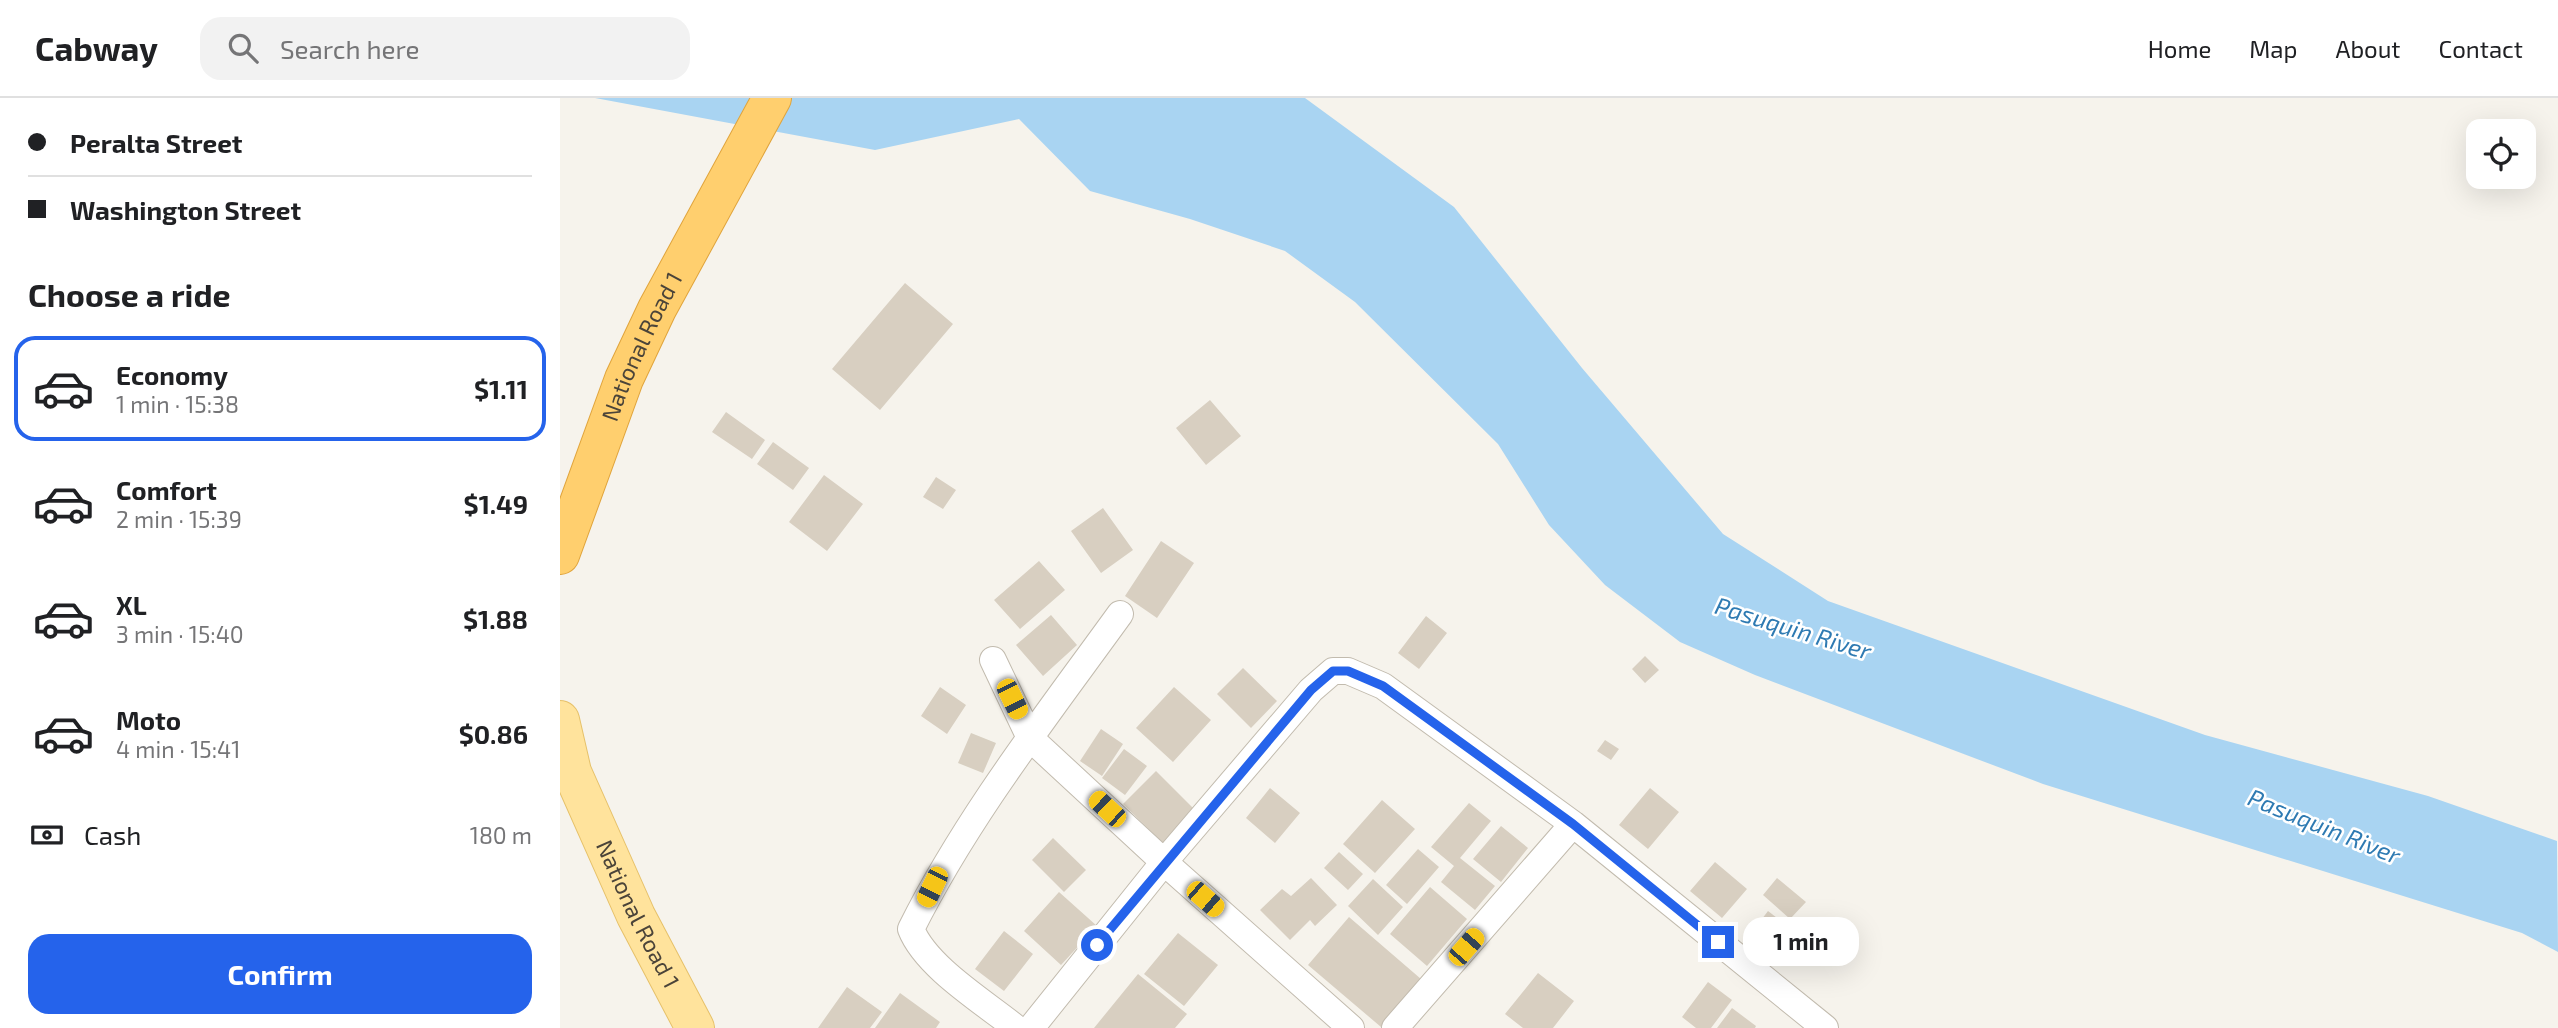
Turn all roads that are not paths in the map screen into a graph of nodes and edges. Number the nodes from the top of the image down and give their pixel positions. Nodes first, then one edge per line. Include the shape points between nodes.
1 (772, 98) edge
2 (560, 555) edge
3 (1120, 614) dead end
4 (993, 660) dead end
5 (560, 720) edge
6 (1031, 738) junction
7 (1573, 824) junction
8 (1164, 862) junction
9 (1793, 1019) edge
10 (695, 1028) edge
11 (1016, 1028) edge
12 (1031, 1028) edge
13 (1351, 1028) edge
14 (1395, 1028) edge
15 (1825, 1028) edge

1 - 2 highway, National Road 1 via 624,379
3 - 6 street
4 - 6 street
5 - 10 main road, National Road 1 via 572,772 636,916
6 - 8 street
6 - 11 street via 932,887 911,929 917,944 931,958
7 - 8 street via 1383,686 1348,671 1333,671
7 - 9 street
7 - 14 street
8 - 12 street
8 - 13 street
9 - 15 street

